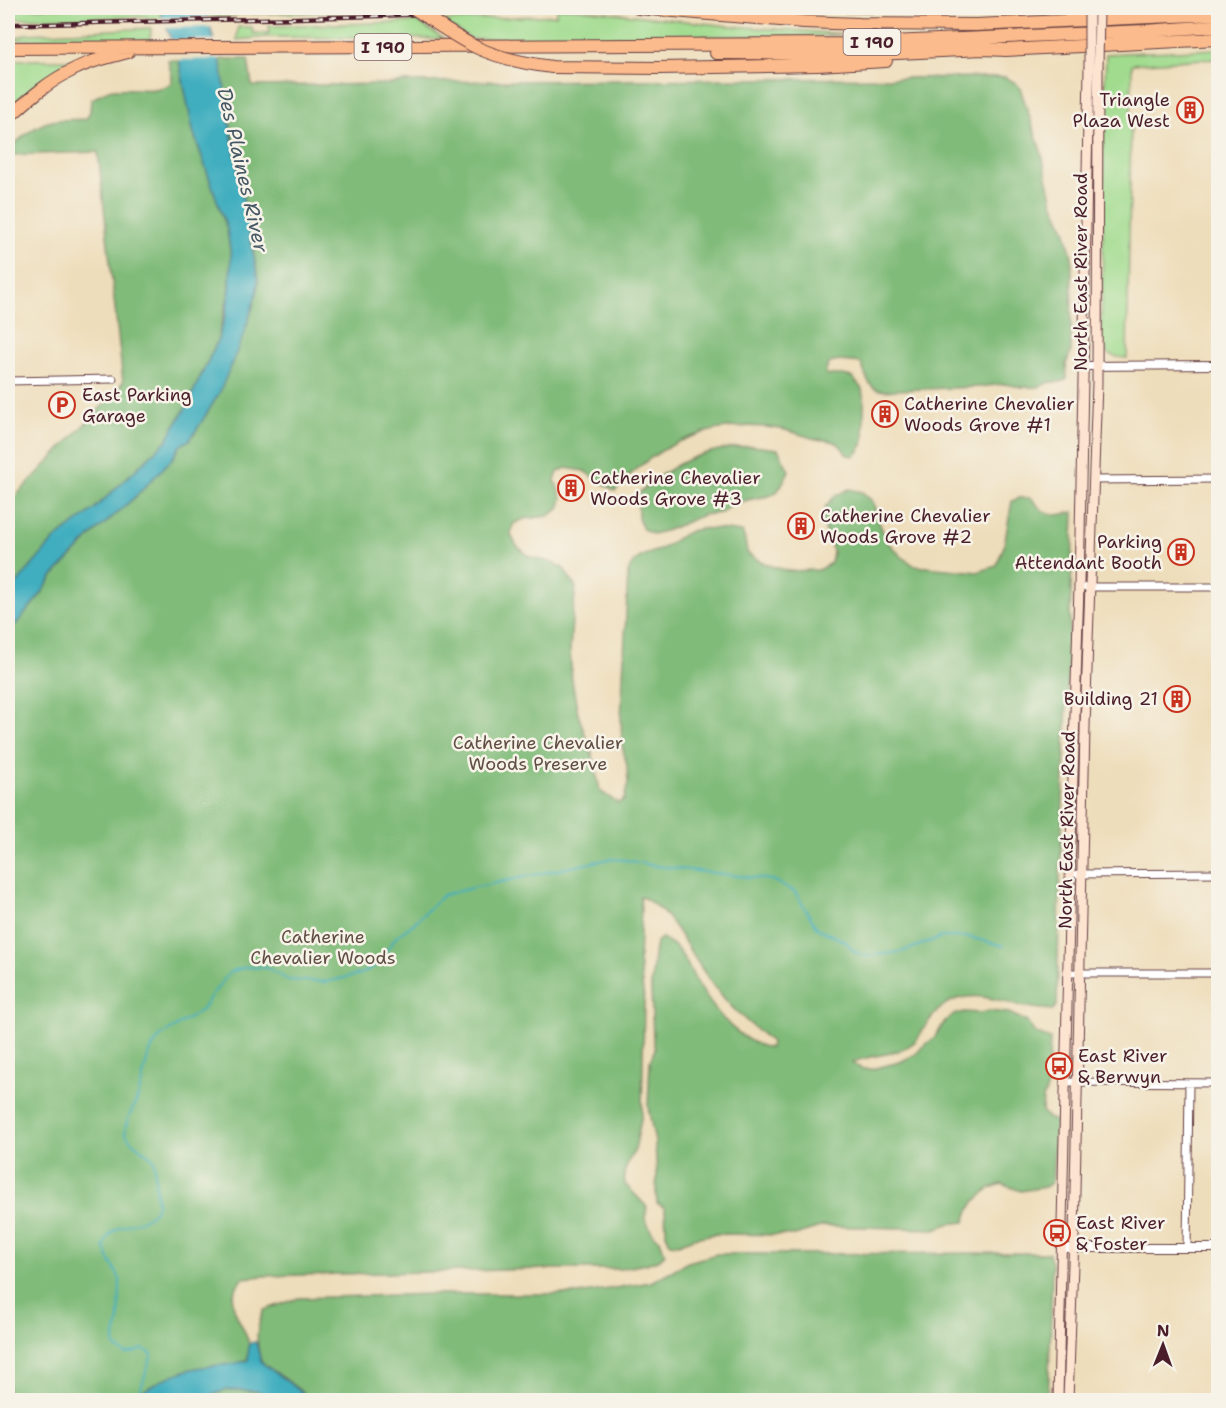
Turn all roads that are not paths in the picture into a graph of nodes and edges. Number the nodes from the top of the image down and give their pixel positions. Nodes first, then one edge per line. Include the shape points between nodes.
1 (413, 8) edge
2 (638, 8) edge
3 (679, 8) edge
4 (1089, 8) edge
5 (1099, 8) edge
6 (1218, 14) edge
7 (733, 17) junction
8 (1218, 26) edge
9 (1218, 39) edge
10 (526, 45) junction
11 (154, 47) junction
12 (8, 48) edge
13 (1006, 50) junction
14 (1094, 68) junction
15 (8, 118) edge
16 (1218, 365) edge
17 (1083, 366) junction
18 (1097, 366) junction
19 (113, 379) dead end
20 (8, 381) edge
21 (1218, 479) edge
22 (1094, 480) junction
23 (1079, 587) junction
24 (1091, 587) junction
25 (1218, 587) edge
26 (1218, 873) edge
27 (1070, 874) junction
28 (1082, 874) junction
29 (1068, 973) junction
30 (1080, 973) junction
31 (1218, 973) edge
32 (1065, 1082) junction
33 (1077, 1082) junction
34 (1189, 1083) junction
35 (1218, 1083) edge
36 (1061, 1248) junction
37 (1074, 1248) junction
38 (1187, 1248) junction
39 (1218, 1248) edge
40 (1058, 1401) edge
41 (1068, 1401) edge

1 - 13 highway, bridge via 492,54 561,67 848,64
2 - 7 highway
3 - 7 highway
4 - 14 main road, North East River Road, bridge
5 - 14 main road, North East River Road, bridge
6 - 7 highway via 976,25
8 - 10 highway, I 190 via 843,44
9 - 13 highway
10 - 11 highway, I 190
10 - 13 highway via 822,54
11 - 12 highway, I 190
11 - 15 highway via 103,58 71,70
14 - 17 main road, North East River Road
14 - 18 main road, North East River Road
16 - 18 street
17 - 18 street
17 - 23 main road, North East River Road
18 - 22 main road, North East River Road
19 - 20 street
21 - 22 street
22 - 24 main road, North East River Road
23 - 24 street
23 - 27 main road, North East River Road
24 - 25 street
24 - 28 main road, North East River Road
26 - 28 street
27 - 28 street
27 - 29 main road, North East River Road
28 - 30 main road, North East River Road
29 - 30 street
29 - 32 main road, North East River Road
30 - 31 street
30 - 33 main road, North East River Road
32 - 33 street
32 - 36 main road, North East River Road
33 - 34 street
33 - 37 main road, North East River Road
34 - 35 street
34 - 38 street
36 - 37 street
36 - 40 main road, North East River Road
37 - 38 street
37 - 41 main road, North East River Road
38 - 39 street

